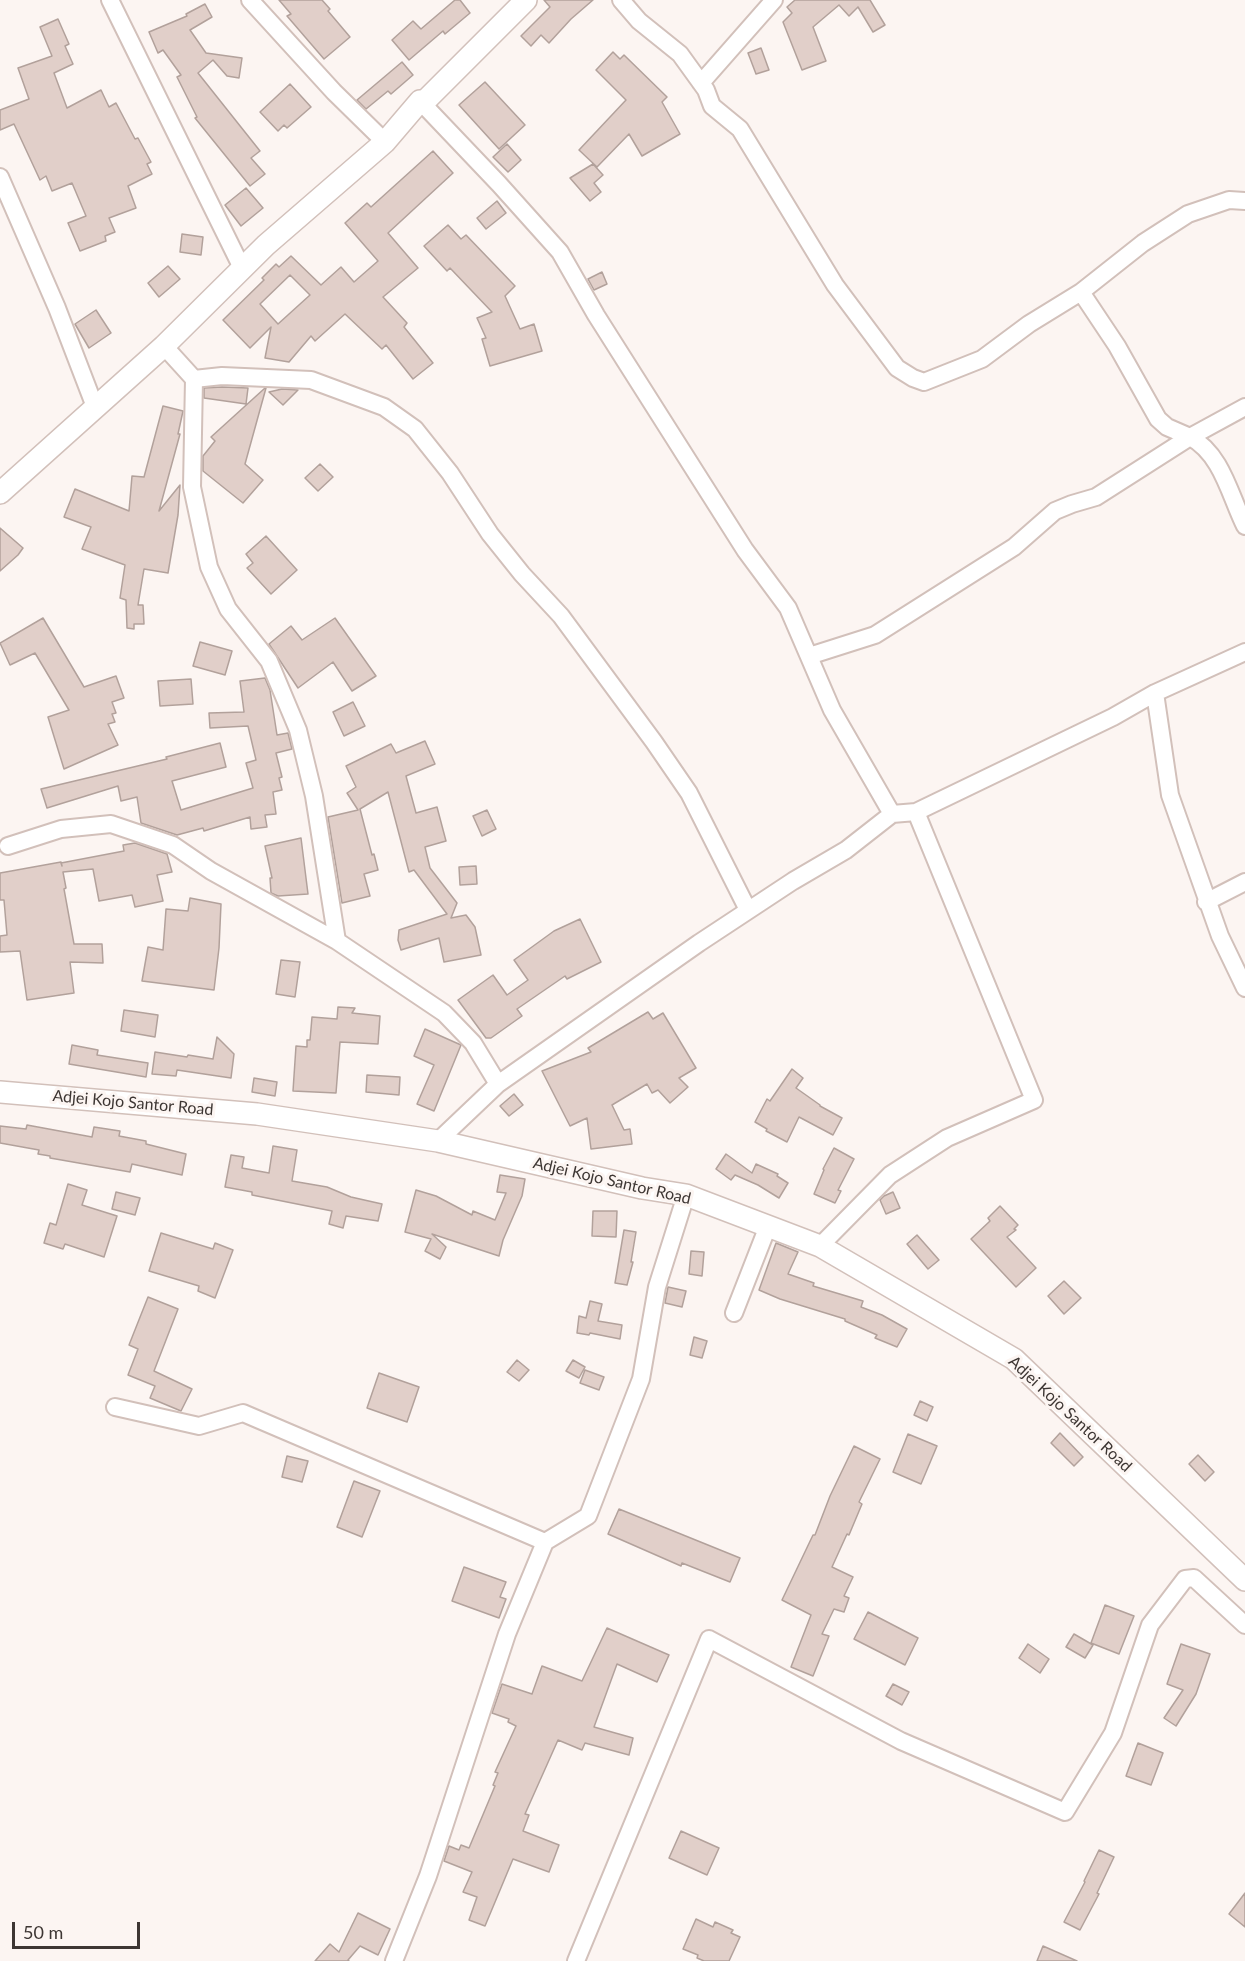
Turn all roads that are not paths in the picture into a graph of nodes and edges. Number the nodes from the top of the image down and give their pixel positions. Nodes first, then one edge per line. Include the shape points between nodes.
1 (111, 0) edge
2 (250, 0) edge
3 (526, 0) edge
4 (621, 0) edge
5 (774, 0) edge
6 (701, 82) junction
7 (420, 101) junction
8 (386, 142) junction
9 (0, 177) edge
10 (1245, 201) edge
11 (242, 268) junction
12 (1082, 292) junction
13 (164, 346) junction
14 (194, 380) junction
15 (94, 407) junction
16 (1245, 407) edge
17 (1190, 437) junction
18 (0, 493) edge
19 (1245, 526) edge
20 (1245, 652) edge
21 (809, 656) junction
22 (1155, 693) junction
23 (916, 812) junction
24 (892, 814) junction
25 (8, 846) dead end
26 (1245, 882) edge
27 (1206, 902) junction
28 (748, 910) junction
29 (337, 941) junction
30 (1245, 988) edge
31 (498, 1084) junction
32 (0, 1092) edge
33 (438, 1141) junction
34 (686, 1195) junction
35 (768, 1226) junction
36 (820, 1246) junction
37 (734, 1313) dead end
38 (116, 1407) dead end
39 (545, 1542) junction
40 (1245, 1580) edge
41 (1245, 1625) edge
42 (394, 1961) edge
43 (576, 1961) edge

1 - 11 street
2 - 8 street via 333,92
3 - 7 street via 424,102
4 - 6 street via 639,21 680,54
5 - 6 street
6 - 12 street via 712,106 740,129 835,285 905,374 924,382 982,360 1029,324
7 - 8 street
7 - 21 street via 560,252 745,550 788,608
8 - 11 street
9 - 15 street via 57,308
10 - 12 street via 1229,200 1188,214 1143,243
11 - 13 street
12 - 17 street via 1158,419
13 - 14 street
13 - 15 street
14 - 28 street via 222,376 311,380 384,407 416,429 490,534 561,616 690,793
14 - 29 street via 192,487 208,567 228,609 269,661 298,730 314,796
15 - 18 street
16 - 17 street
17 - 19 street via 1210,453
17 - 21 street via 1096,497 1055,511 1014,547 875,635
20 - 22 street
21 - 24 street via 832,710
22 - 23 street
22 - 27 street via 1170,795
23 - 24 street
23 - 36 street via 1034,1100 947,1138 890,1175
24 - 28 street via 846,850
25 - 29 street via 61,829 111,824 173,845 210,872
26 - 27 street
27 - 30 street
28 - 31 street
29 - 31 street via 444,1013 473,1043
31 - 33 street
32 - 33 street, Adjei Kojo Santor Road via 257,1114
33 - 34 street, Adjei Kojo Santor Road
34 - 35 street, Adjei Kojo Santor Road
34 - 39 street via 657,1287 641,1379 588,1516
35 - 36 street, Adjei Kojo Santor Road
35 - 37 street
36 - 40 street, Adjei Kojo Santor Road via 1014,1359
38 - 39 street via 199,1426 243,1413
39 - 42 street via 507,1634 428,1876
41 - 43 street via 1194,1578 1185,1579 1150,1625 1113,1733 1065,1812 901,1741 709,1639

